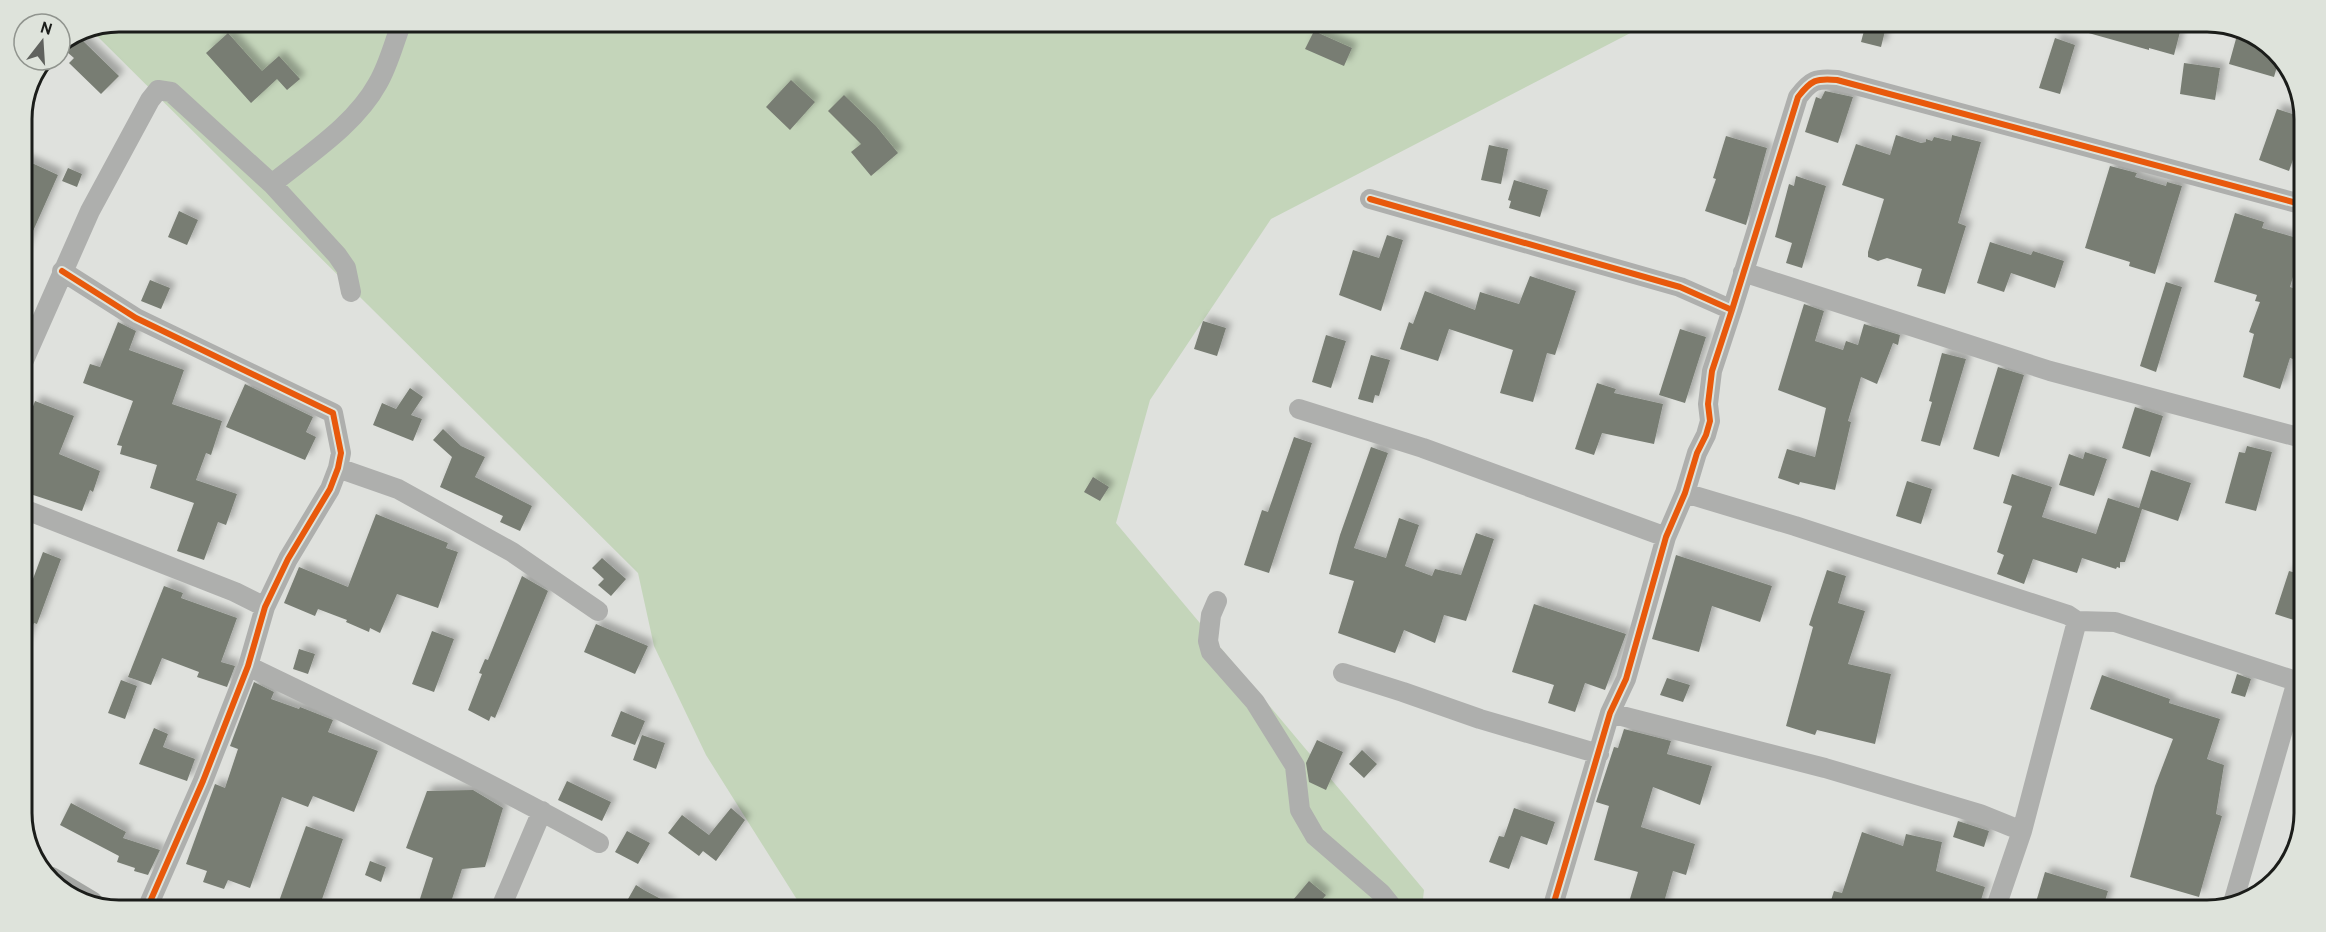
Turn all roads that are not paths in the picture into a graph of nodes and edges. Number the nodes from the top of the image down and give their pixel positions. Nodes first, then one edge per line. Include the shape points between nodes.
1 (398, 31) edge
2 (272, 184) junction
3 (1370, 199) dead end
4 (2294, 202) edge
5 (62, 271) junction
6 (1743, 272) junction
7 (351, 292) dead end
8 (1732, 310) junction
9 (32, 341) edge
10 (1299, 409) dead end
11 (2294, 436) edge
12 (338, 468) junction
13 (1685, 493) junction
14 (32, 512) edge
15 (1666, 537) junction
16 (1217, 601) dead end
17 (265, 608) junction
18 (598, 611) dead end
19 (2077, 621) junction
20 (248, 666) junction
21 (1343, 673) dead end
22 (2294, 680) edge
23 (2294, 695) edge
24 (1610, 713) junction
25 (1599, 754) junction
26 (542, 811) junction
27 (2022, 831) junction
28 (599, 843) dead end
29 (2235, 896) edge
30 (150, 901) edge
31 (504, 901) edge
32 (1387, 901) edge
33 (1554, 901) edge
34 (1998, 901) edge

1 - 2 street via 368,100 338,131
2 - 5 street via 171,92 158,90 90,211
2 - 7 street via 337,255 346,268
3 - 8 street via 1680,287
4 - 6 street via 1822,79 1808,84 1798,97
5 - 9 street
5 - 12 street via 136,318 333,413 341,453
6 - 8 street
6 - 11 street via 2050,371
8 - 13 street via 1712,371 1710,421
10 - 15 street via 1423,448
12 - 17 street
12 - 18 street via 398,489 512,552
13 - 15 street
13 - 19 street via 1961,579
14 - 17 street via 235,592
15 - 24 street via 1626,679
16 - 32 street via 1210,615 1211,652 1255,702 1295,766 1300,810 1315,836
17 - 20 street
19 - 22 street via 2115,622
19 - 27 street
20 - 26 street
20 - 30 street
21 - 25 street
23 - 29 street
24 - 25 street
24 - 27 street via 1825,768 1980,814
25 - 33 street
26 - 28 street
26 - 31 street
27 - 34 street

